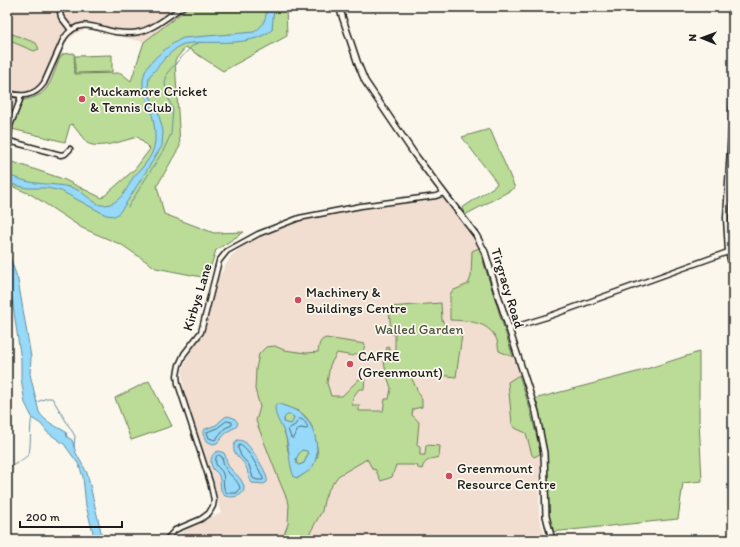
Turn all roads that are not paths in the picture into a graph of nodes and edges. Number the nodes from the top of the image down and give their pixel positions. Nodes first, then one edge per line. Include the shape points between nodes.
1 (59, 7) edge
2 (182, 7) edge
3 (339, 7) edge
4 (71, 30) junction
5 (7, 92) edge
6 (733, 94) edge
7 (20, 96) junction
8 (70, 149) dead end
9 (444, 193) junction
10 (728, 252) junction
11 (733, 270) edge
12 (508, 329) junction
13 (166, 540) edge
14 (552, 540) edge

1 - 4 street via 61,18
2 - 4 street via 139,32 116,32 85,25
3 - 9 street, Tirgracy Road via 365,81
4 - 7 street via 64,38 42,86 33,93
5 - 7 street
6 - 10 street via 726,218
7 - 8 street via 10,126 10,141 61,155
9 - 12 street, Tirgracy Road via 482,244
9 - 13 street, Kirbys Lane via 299,218 258,234 223,255 219,261 201,332 181,359 177,375 179,389 214,494 213,506 207,516 175,530
10 - 11 street
10 - 12 street via 547,318
12 - 14 street, Tirgracy Road via 536,412 544,461 546,516

